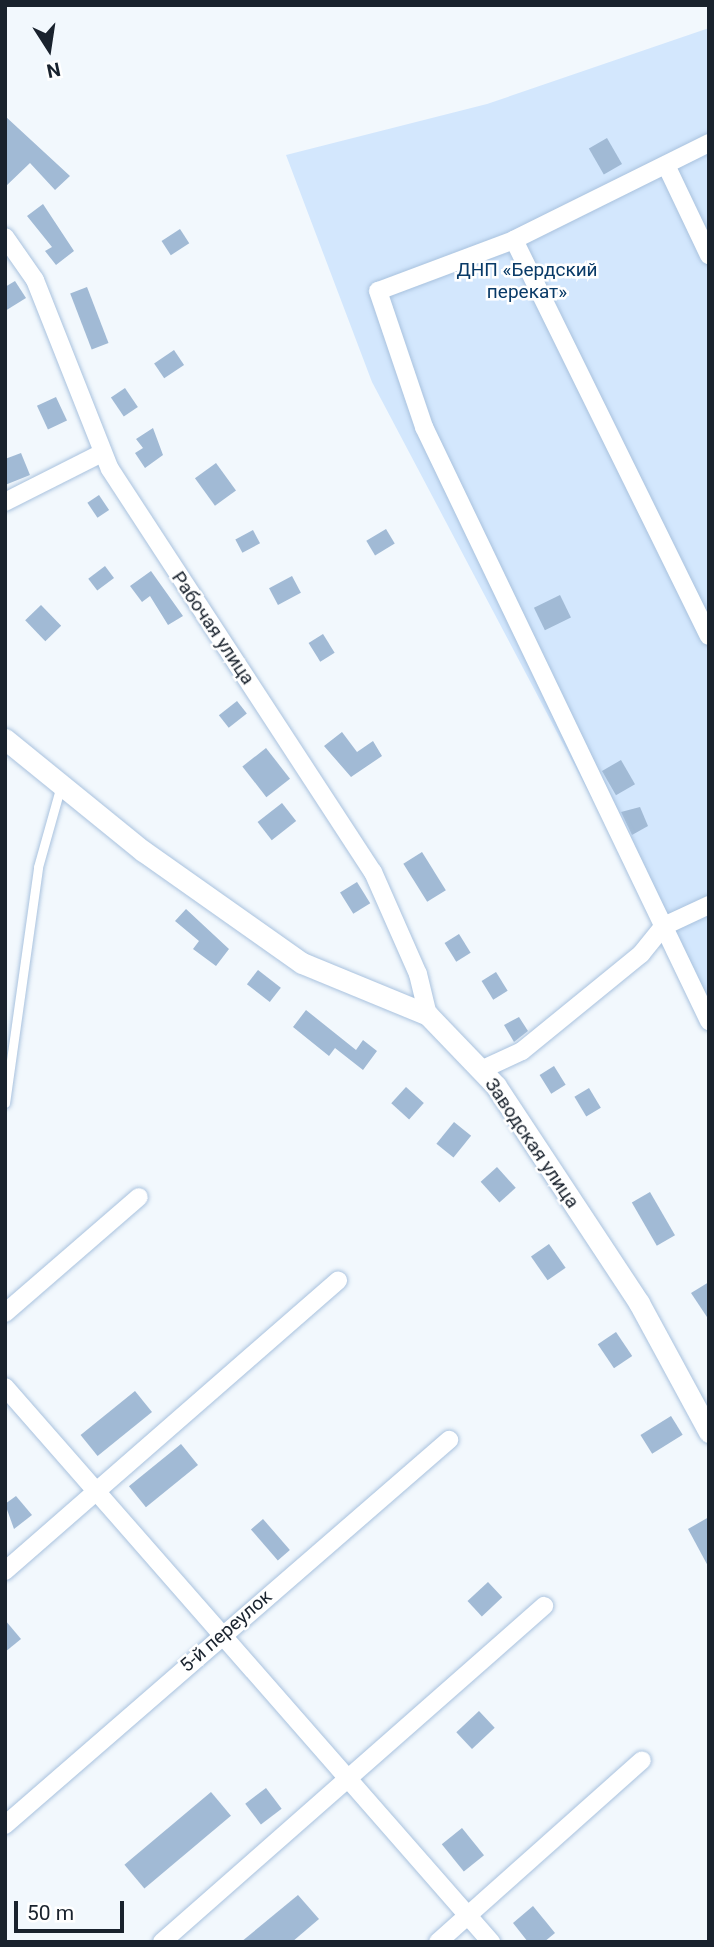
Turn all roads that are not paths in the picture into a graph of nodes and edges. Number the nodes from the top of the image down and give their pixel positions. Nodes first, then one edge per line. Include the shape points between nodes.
1 (709, 143) edge
2 (666, 164) junction
3 (5, 237) edge
4 (514, 240) junction
5 (709, 255) edge
6 (102, 453) junction
7 (5, 502) edge
8 (709, 636) edge
9 (5, 739) edge
10 (61, 785) junction
11 (709, 905) edge
12 (664, 926) junction
13 (428, 1015) junction
14 (709, 1021) edge
15 (481, 1070) junction
16 (5, 1103) edge
17 (139, 1197) dead end
18 (338, 1281) dead end
19 (5, 1313) edge
20 (5, 1387) edge
21 (709, 1432) edge
22 (449, 1440) dead end
23 (99, 1488) junction
24 (5, 1571) edge
25 (544, 1606) dead end
26 (224, 1633) junction
27 (642, 1760) dead end
28 (351, 1780) junction
29 (5, 1825) edge
30 (468, 1915) junction
31 (162, 1942) edge
32 (438, 1942) edge
33 (491, 1942) edge

1 - 2 street
2 - 4 street
2 - 5 street
3 - 6 street, Рабочая улица via 35,280
4 - 8 street
4 - 12 street via 378,291 425,427
6 - 7 street
6 - 13 street, Рабочая улица via 373,872 418,974
9 - 10 street, Заводская улица
10 - 13 street, Заводская улица via 302,963
10 - 16 lane via 38,867
11 - 12 street
12 - 14 street
12 - 15 street via 641,954 523,1051
13 - 15 street, Заводская улица
15 - 21 street, Заводская улица via 639,1303
17 - 19 street
18 - 23 street
20 - 23 street
22 - 26 street, 5-й переулок
23 - 24 street
23 - 26 street
25 - 28 street
26 - 28 street
26 - 29 street, 5-й переулок
27 - 30 street
28 - 30 street
28 - 31 street
30 - 32 street
30 - 33 street

